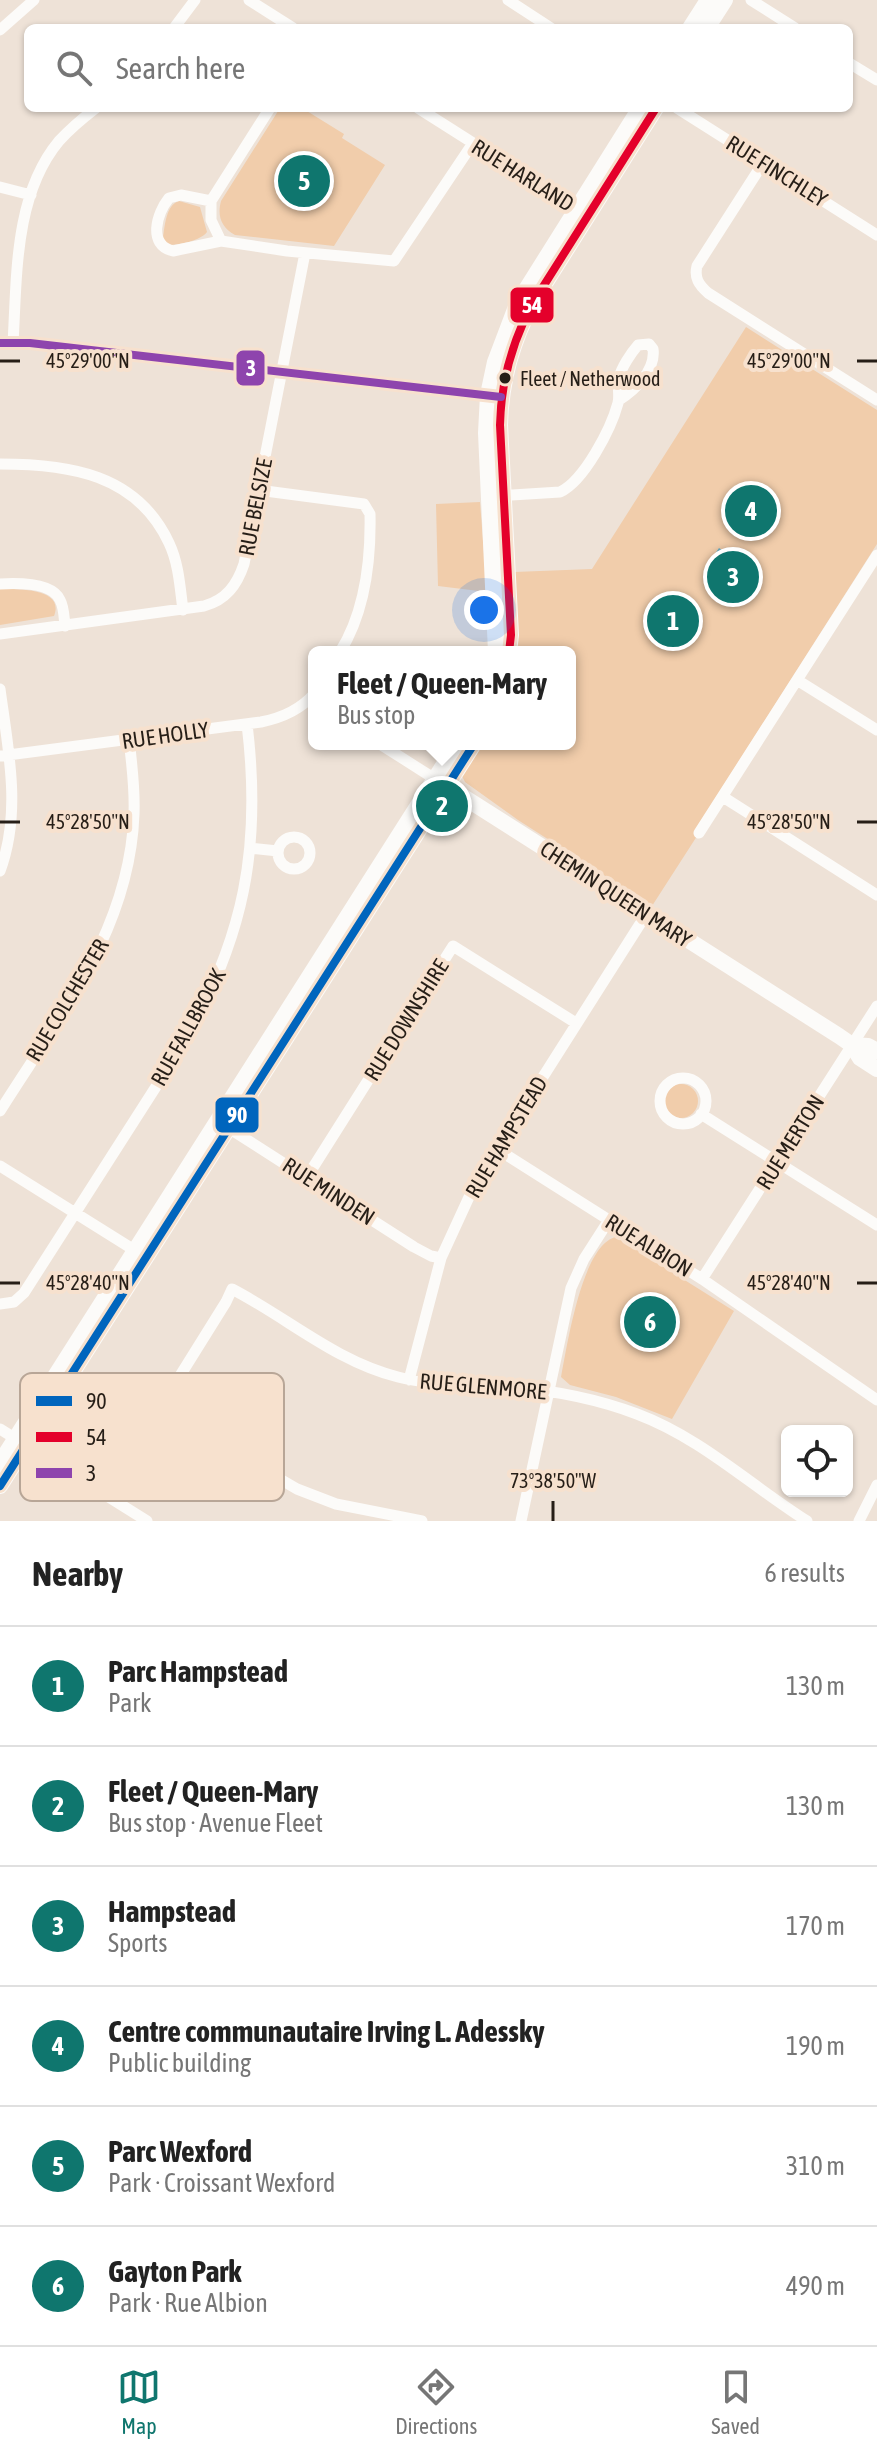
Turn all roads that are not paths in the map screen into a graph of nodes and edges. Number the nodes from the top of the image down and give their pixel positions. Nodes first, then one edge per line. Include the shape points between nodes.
1 (195, 0) edge
2 (249, 0) edge
3 (508, 0) edge
4 (708, 0) edge
5 (725, 0) edge
6 (751, 0) edge
7 (30, 1) edge
8 (177, 24) edge
9 (287, 24) edge
10 (545, 24) edge
11 (693, 24) edge
12 (710, 24) edge
13 (789, 24) edge
14 (0, 30) edge
15 (853, 65) edge
16 (877, 80) edge
17 (91, 112) edge
18 (267, 112) edge
19 (424, 112) edge
20 (638, 112) edge
21 (653, 112) edge
22 (683, 112) edge
23 (473, 143) junction
24 (763, 163) junction
25 (0, 187) edge
26 (31, 195) junction
27 (211, 201) junction
28 (582, 212) junction
29 (877, 235) edge
30 (221, 241) junction
31 (305, 253) junction
32 (6, 343) edge
33 (282, 372) junction
34 (495, 396) junction
35 (619, 400) junction
36 (877, 400) edge
37 (0, 464) edge
38 (258, 490) junction
39 (496, 496) junction
40 (876, 561) edge
41 (0, 584) edge
42 (183, 610) junction
43 (65, 626) junction
44 (0, 634) edge
45 (343, 646) edge
46 (496, 646) edge
47 (509, 646) edge
48 (797, 680) junction
49 (0, 689) edge
50 (308, 701) edge
51 (247, 724) junction
52 (877, 730) edge
53 (129, 740) junction
54 (389, 750) edge
55 (455, 750) edge
56 (469, 750) edge
57 (4, 756) edge
58 (441, 783) junction
59 (723, 797) junction
60 (699, 833) dead end
61 (250, 848) junction
62 (278, 851) dead end
63 (0, 871) edge
64 (877, 895) edge
65 (647, 913) junction
66 (877, 1006) edge
67 (576, 1023) junction
68 (852, 1045) junction
69 (877, 1051) edge
70 (877, 1069) edge
71 (0, 1111) edge
72 (701, 1114) junction
73 (223, 1124) junction
74 (497, 1149) junction
75 (777, 1162) junction
76 (0, 1166) edge
77 (307, 1177) junction
78 (74, 1214) junction
79 (609, 1220) junction
80 (877, 1225) edge
81 (140, 1253) junction
82 (441, 1258) junction
83 (702, 1279) junction
84 (0, 1304) edge
85 (65, 1373) edge
86 (182, 1373) edge
87 (409, 1380) junction
88 (548, 1391) junction
89 (877, 1400) edge
90 (0, 1429) edge
91 (20, 1441) edge
92 (20, 1443) edge
93 (20, 1444) edge
94 (0, 1463) edge
95 (284, 1481) edge
96 (877, 1485) edge
97 (0, 1486) edge
98 (115, 1501) edge
99 (147, 1521) edge
100 (422, 1521) edge
101 (521, 1521) edge
102 (807, 1521) edge
103 (859, 1521) edge

1 - 8 street
2 - 9 street
3 - 10 street
4 - 11 main road
5 - 12 main road
6 - 13 street
7 - 14 street
15 - 16 street
17 - 26 street via 57,144
18 - 27 street
19 - 23 street, RUE HARLAND
20 - 28 main road
21 - 28 main road
22 - 24 street, RUE FINCHLEY
23 - 28 street, RUE HARLAND
23 - 31 street via 394,261
24 - 29 street, RUE FINCHLEY
24 - 36 street via 701,260 698,282
25 - 26 street
26 - 32 street
27 - 30 street via 211,220
27 - 30 street via 169,198 157,241 173,251
28 - 34 main road via 526,315
30 - 31 street
31 - 33 street, RUE BELSIZE
32 - 33 street
33 - 34 street
33 - 38 street, RUE BELSIZE
34 - 39 main road
35 - 35 street via 636,390 653,360 649,344 638,345 626,364 618,379
35 - 39 street via 609,427 569,488
37 - 42 street via 86,472 135,498 170,545
38 - 42 street, RUE BELSIZE via 236,583 216,602
38 - 45 street via 358,502 370,514 362,603
39 - 46 main road
39 - 47 main road
40 - 48 street
41 - 43 street via 54,592
42 - 43 street, RUE BELSIZE
43 - 44 street, RUE BELSIZE
48 - 52 street
48 - 59 street
49 - 57 street
50 - 51 street, RUE HOLLY via 279,717
51 - 53 street, RUE HOLLY
51 - 61 street, RUE FALLBROOK
53 - 57 street, RUE HOLLY
53 - 71 street, RUE COLCHESTER via 133,831 117,908 90,968
54 - 58 street, CHEMIN QUEEN MARY
55 - 58 main road
56 - 58 main road
57 - 63 street via 13,790
58 - 65 main road, CHEMIN QUEEN MARY
58 - 73 main road
59 - 60 street
59 - 64 street
61 - 62 street
61 - 78 street, RUE FALLBROOK via 231,940 205,1005
65 - 67 street, RUE HAMPSTEAD
65 - 68 main road, CHEMIN QUEEN MARY
66 - 68 street, RUE MERTON
67 - 74 street, RUE HAMPSTEAD
67 - 77 street, RUE DOWNSHIRE via 453,946
68 - 69 main road, CHEMIN QUEEN MARY
68 - 70 main road, CHEMIN QUEEN MARY
68 - 75 street, RUE MERTON
72 - 72 street via 706,1100 700,1086 680,1079 666,1085 660,1106 668,1119 689,1123
72 - 75 street
73 - 77 street, RUE MINDEN
73 - 81 main road
74 - 79 street, RUE ALBION
74 - 82 street, RUE HAMPSTEAD
75 - 80 street
75 - 83 street, RUE MERTON
76 - 78 street
77 - 82 street, RUE MINDEN via 414,1247
78 - 81 street
78 - 84 street, RUE FALLBROOK via 24,1293 14,1302
79 - 83 street, RUE ALBION
79 - 88 street via 571,1288
81 - 85 main road
82 - 87 street, RUE HAMPSTEAD
83 - 89 street, RUE ALBION
86 - 87 street, RUE GLENMORE via 232,1289 336,1353
87 - 88 street, RUE GLENMORE
88 - 101 street
88 - 102 street, RUE GLENMORE via 620,1408 667,1427
90 - 91 street
92 - 94 main road
93 - 97 main road
95 - 100 street, RUE GLENMORE via 336,1504
96 - 103 street
98 - 99 street

